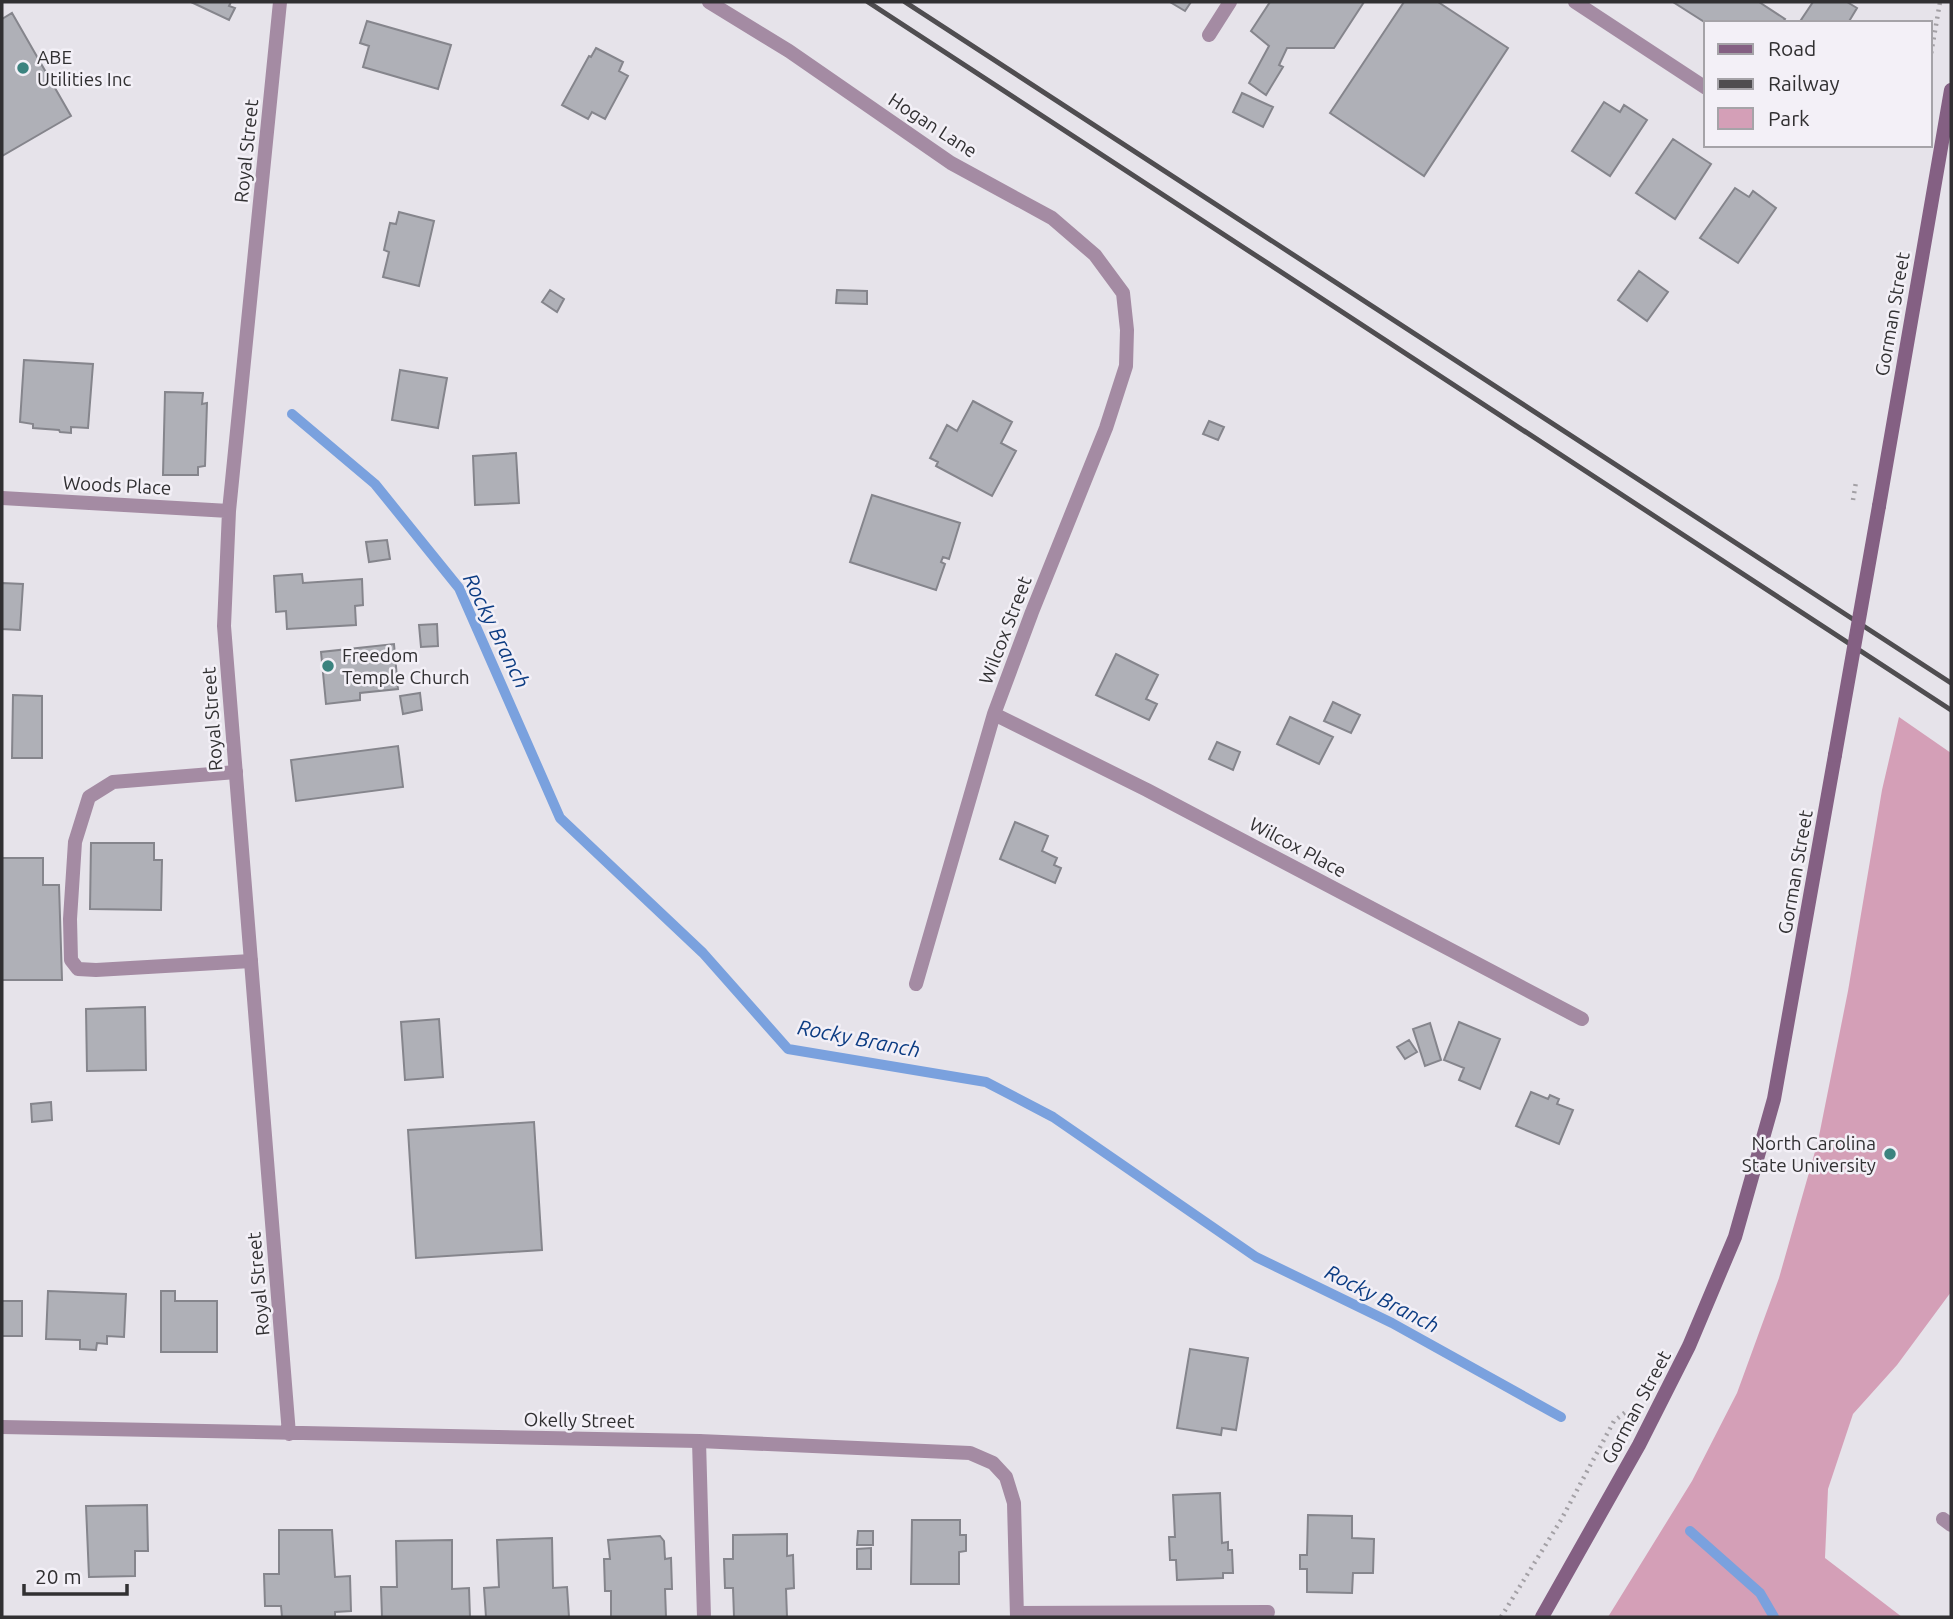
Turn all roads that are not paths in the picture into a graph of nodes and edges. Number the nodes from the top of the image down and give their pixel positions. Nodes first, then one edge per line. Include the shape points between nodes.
1 (280, 2) edge
2 (709, 2) edge
3 (1230, 2) edge
4 (1575, 2) edge
5 (1209, 35) dead end
6 (1704, 87) edge
7 (1951, 90) edge
8 (1123, 293) joint
9 (2, 498) edge
10 (229, 511) junction
11 (994, 714) junction
12 (236, 772) junction
13 (251, 961) junction
14 (916, 984) dead end
15 (1582, 1019) dead end
16 (2, 1427) edge
17 (289, 1434) junction
18 (699, 1441) junction
19 (1268, 1612) dead end
20 (1017, 1615) edge
21 (704, 1617) edge
22 (1542, 1617) edge

1 - 10 street, Royal Street
2 - 8 street, Hogan Lane via 789,51 951,163 1052,218 1095,254
3 - 5 street
4 - 6 street
7 - 22 main road, Gorman Street, bridge via 1774,1099 1735,1237 1689,1346 1639,1446
8 - 11 street, Wilcox Street via 1126,366
9 - 10 street, Woods Place
10 - 12 street, Royal Street via 224,626
11 - 14 street, Wilcox Street
11 - 15 street, Wilcox Place
12 - 13 street, Royal Street
12 - 13 street via 113,782 89,797 75,842 71,961 78,969 87,970
13 - 17 street, Royal Street
16 - 17 street, Okelly Street
17 - 18 street, Okelly Street
18 - 20 street, Okelly Street via 970,1453 993,1463 1006,1477 1014,1503
18 - 21 street
19 - 20 street

